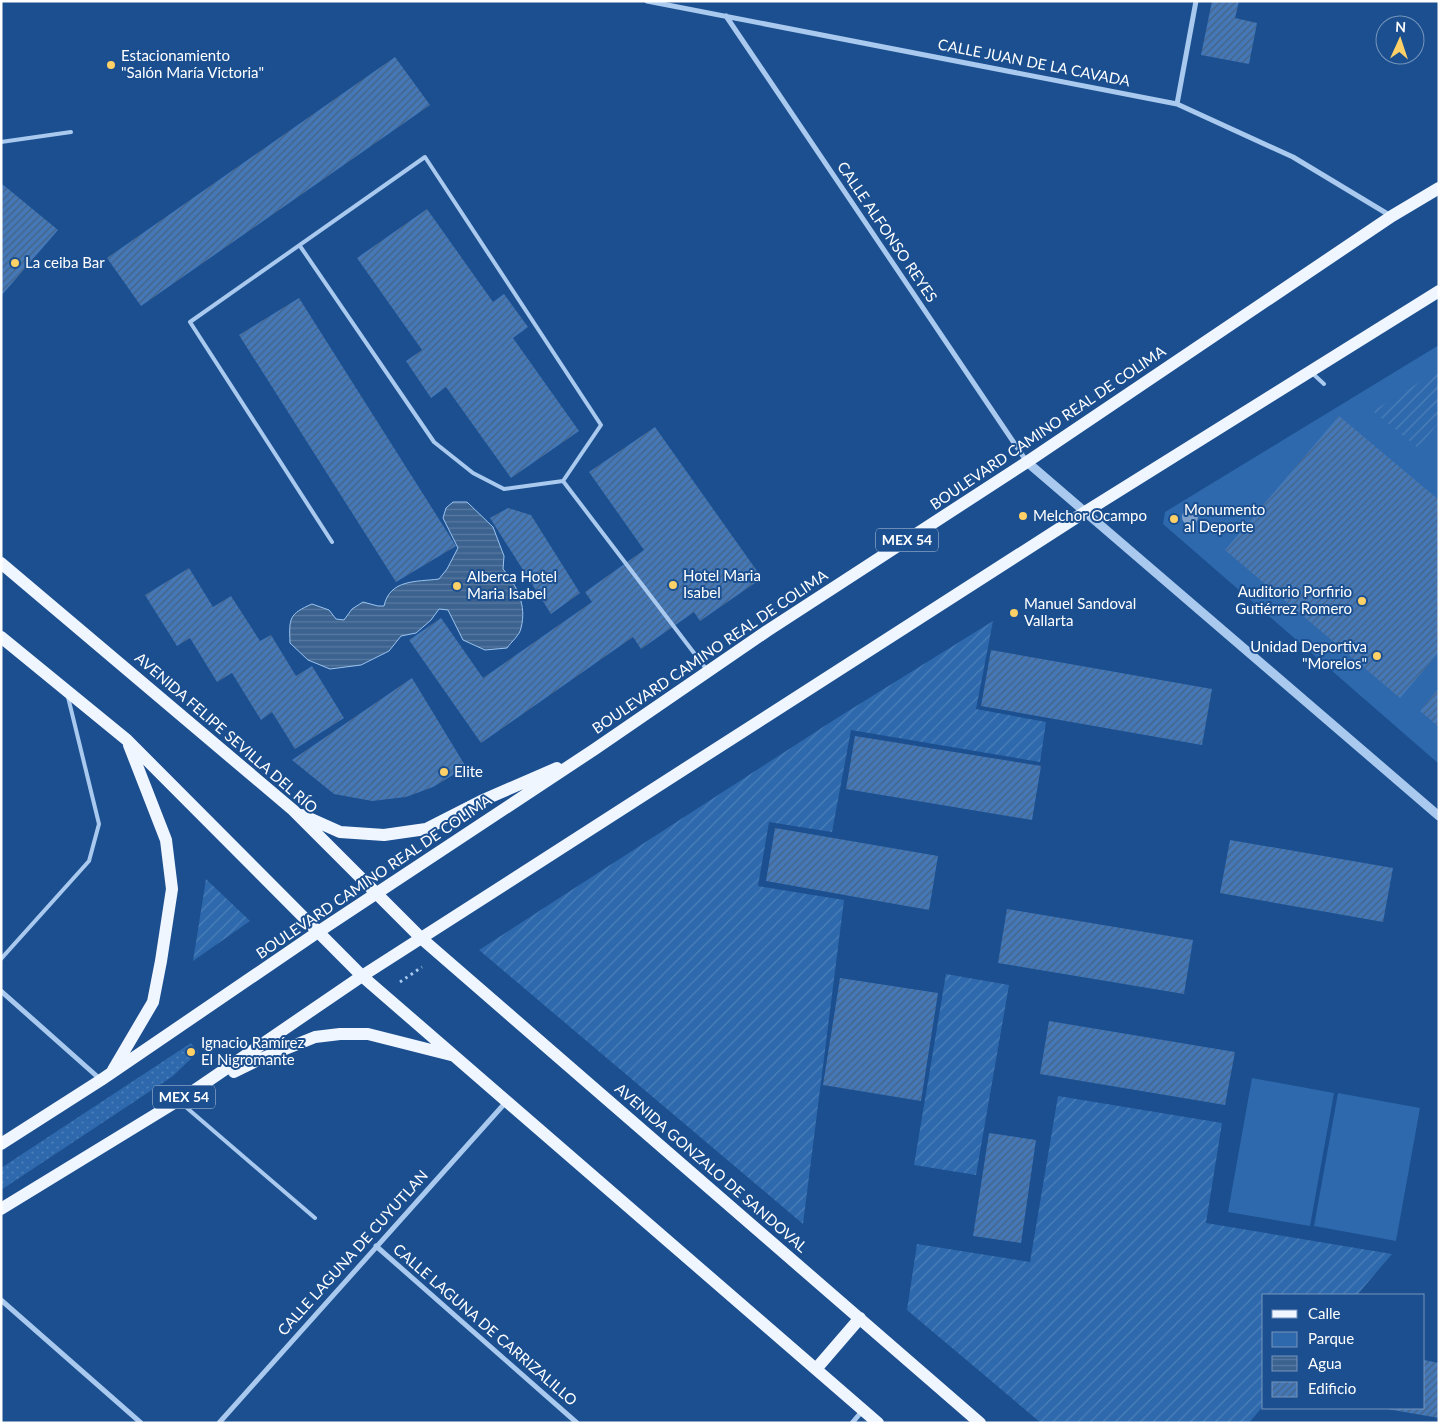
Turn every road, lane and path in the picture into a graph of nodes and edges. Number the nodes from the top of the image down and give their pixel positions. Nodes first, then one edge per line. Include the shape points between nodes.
1 (1196, 1) edge
2 (650, 2) edge
3 (726, 16) junction
4 (1177, 104) junction
5 (71, 132) dead end
6 (1, 142) edge
7 (1439, 188) edge
8 (1392, 216) junction
9 (300, 246) junction
10 (1439, 291) edge
11 (1310, 370) junction
12 (1324, 384) dead end
13 (1027, 462) junction
14 (563, 481) junction
15 (1085, 512) junction
16 (332, 542) dead end
17 (1, 563) edge
18 (1, 637) edge
19 (707, 671) junction
20 (67, 690) junction
21 (127, 740) junction
22 (595, 749) junction
23 (293, 810) junction
24 (1439, 816) edge
25 (377, 894) junction
26 (318, 932) junction
27 (421, 938) junction
28 (1, 959) edge
29 (362, 976) junction
30 (1, 991) edge
31 (454, 1056) junction
32 (112, 1072) junction
33 (101, 1080) junction
34 (183, 1097) junction
35 (506, 1101) junction
36 (1, 1144) edge
37 (1, 1209) edge
38 (315, 1218) dead end
39 (376, 1246) junction
40 (1, 1300) edge
41 (860, 1318) junction
42 (816, 1369) junction
43 (863, 1410) junction
44 (141, 1423) edge
45 (218, 1423) edge
46 (577, 1423) edge
47 (852, 1423) edge
48 (878, 1423) edge
49 (980, 1423) edge

1 - 4 street
2 - 3 street, CALLE JUAN DE LA CAVADA
3 - 4 street, CALLE JUAN DE LA CAVADA
3 - 13 street, CALLE ALFONSO REYES
4 - 8 street, CALLE JUAN DE LA CAVADA via 1294,156
5 - 6 lane
7 - 8 main road, BOULEVARD CAMINO REAL DE COLIMA / MEX 54
8 - 13 main road, BOULEVARD CAMINO REAL DE COLIMA / MEX 54
9 - 14 lane via 434,442 474,473 504,489
9 - 14 lane via 425,157 601,425
9 - 16 lane via 190,322
10 - 11 main road, MEX 54
11 - 12 lane
11 - 15 main road, MEX 54
13 - 15 street
13 - 19 main road, BOULEVARD CAMINO REAL DE COLIMA / MEX 54
14 - 19 lane
15 - 24 street
15 - 27 main road, MEX 54
17 - 23 main road, AVENIDA FELIPE SEVILLA DEL RÍO
18 - 20 main road
19 - 22 main road, BOULEVARD CAMINO REAL DE COLIMA / MEX 54
20 - 21 main road
20 - 28 lane via 99,824 89,861
21 - 26 main road
21 - 32 main road via 166,840 172,889 153,1002
22 - 23 main road via 426,829 384,835 340,832
22 - 25 main road, BOULEVARD CAMINO REAL DE COLIMA / MEX 54
23 - 25 main road, AVENIDA FELIPE SEVILLA DEL RÍO
25 - 26 main road, BOULEVARD CAMINO REAL DE COLIMA / MEX 54
25 - 27 main road, AVENIDA FELIPE SEVILLA DEL RÍO
26 - 29 main road
26 - 32 main road, BOULEVARD CAMINO REAL DE COLIMA / MEX 54
27 - 29 main road, MEX 54
27 - 41 main road, AVENIDA GONZALO DE SANDOVAL
29 - 31 main road
29 - 34 main road, MEX 54
30 - 33 street
31 - 34 main road via 368,1034 315,1037 258,1060
31 - 35 main road
32 - 33 main road, BOULEVARD CAMINO REAL DE COLIMA / MEX 54
33 - 36 main road, BOULEVARD CAMINO REAL DE COLIMA / MEX 54
34 - 37 main road, MEX 54
34 - 38 lane
35 - 39 street, CALLE LAGUNA DE CUYUTLAN
35 - 42 main road
39 - 45 street, CALLE LAGUNA DE CUYUTLAN
39 - 46 street, CALLE LAGUNA DE CARRIZALILLO
40 - 44 street
41 - 42 main road
41 - 49 main road, AVENIDA GONZALO DE SANDOVAL
42 - 43 main road
43 - 47 street
43 - 48 main road

